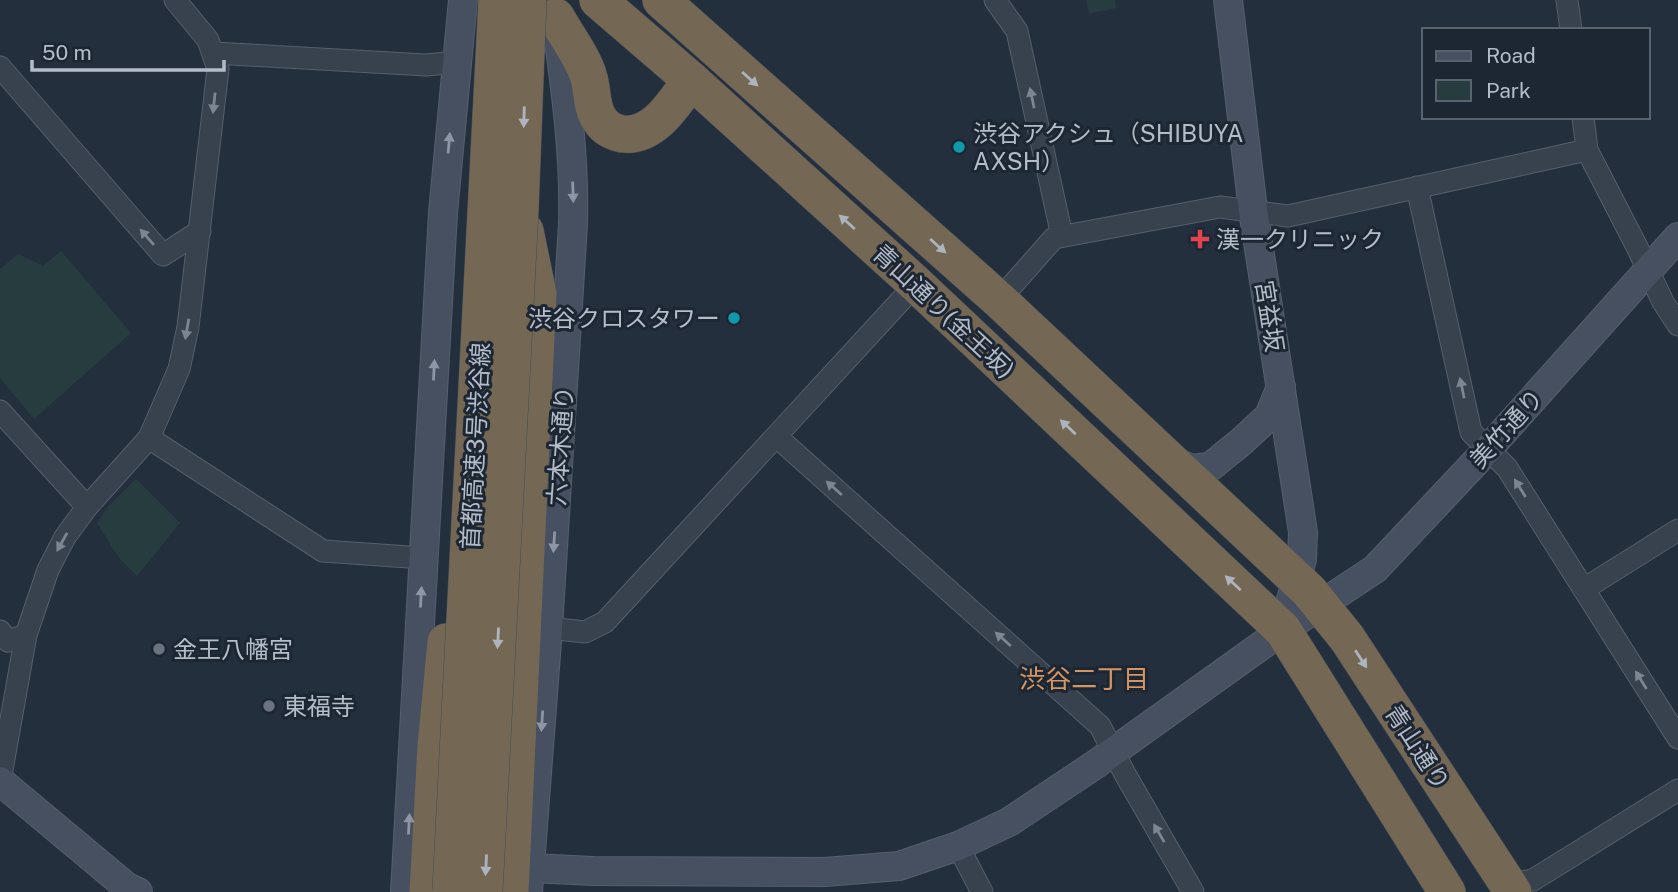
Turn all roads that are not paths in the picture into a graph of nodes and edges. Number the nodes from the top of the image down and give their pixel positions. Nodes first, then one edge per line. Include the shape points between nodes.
1 (175, 0) edge
2 (463, 0) edge
3 (598, 0) edge
4 (661, 0) edge
5 (995, 0) edge
6 (1228, 0) edge
7 (1567, 0) edge
8 (546, 6) edge
9 (497, 17) edge
10 (698, 17) edge
11 (1571, 28) edge
12 (214, 53) junction
13 (457, 62) junction
14 (0, 67) edge
15 (691, 80) junction
16 (568, 100) junction
17 (1583, 119) edge
18 (1587, 150) junction
19 (1417, 187) junction
20 (520, 210) junction
21 (1252, 210) junction
22 (200, 231) junction
23 (1062, 236) junction
24 (1678, 237) edge
25 (1649, 271) junction
26 (916, 284) junction
27 (999, 300) junction
28 (1678, 325) edge
29 (1281, 387) junction
30 (4, 423) edge
31 (777, 437) junction
32 (149, 438) junction
33 (1488, 449) junction
34 (1170, 459) junction
35 (87, 507) junction
36 (1678, 530) edge
37 (423, 558) junction
38 (1584, 589) junction
39 (1309, 591) junction
40 (548, 628) junction
41 (1283, 630) junction
42 (0, 631) edge
43 (26, 635) junction
44 (1678, 738) edge
45 (1114, 752) junction
46 (0, 781) edge
47 (1678, 790) edge
48 (958, 846) junction
49 (1507, 883) edge
50 (523, 884) edge
51 (454, 891) edge
52 (138, 892) edge
53 (405, 892) edge
54 (982, 892) edge
55 (1194, 892) edge
56 (1447, 892) edge

1 - 12 street
2 - 13 street
3 - 15 highway, 青山通り(金王坂)
4 - 10 highway, 青山通り(金王坂)
23 -> 5 street via 1017,31
6 - 21 street, 宮益坂
7 - 11 street
8 - 15 highway via 589,77 599,119 616,133 648,129
8 - 16 street, 六本木通り
8 -> 20 highway, 首都高速3号渋谷線, bridge
9 - 51 highway, 首都高速3号渋谷線, bridge
10 -> 27 highway, 青山通り(金王坂)
12 - 13 street via 426,65
12 -> 22 street via 218,69
13 - 16 street via 507,64 541,79
37 -> 13 street via 443,213
22 -> 14 street via 163,255
26 -> 15 highway, 青山通り(金王坂)
16 -> 40 street, 六本木通り via 573,224
17 - 18 street
18 - 19 street
18 - 25 street
19 - 21 street via 1288,216
33 -> 19 street via 1471,432
20 - 50 highway, bridge via 538,295
20 -> 51 highway, 首都高速3号渋谷線, bridge
21 - 23 street via 1220,206
21 - 29 street, 宮益坂
22 -> 32 street via 179,369
23 - 27 street via 1055,238
24 - 25 street, 美竹通り
25 - 28 street
25 - 33 street, 美竹通り
26 - 31 street
41 -> 26 highway, 青山通り(金王坂)
27 - 34 highway, 青山通り(金王坂)
29 - 34 street via 1269,416 1210,467 1191,469
29 - 39 street, 宮益坂
30 - 35 street
31 - 40 street via 605,622 585,632
45 -> 31 street via 1100,726
32 - 35 street
32 - 37 street via 323,551
38 -> 33 street via 1507,468
33 - 39 street, 美竹通り via 1375,569
34 - 39 highway, 青山通り(金王坂)
35 -> 43 street via 48,570
36 - 38 street
53 -> 37 street
44 -> 38 street
39 - 41 street, 美竹通り
39 -> 49 highway, 青山通り via 1347,638
40 -> 50 street, 六本木通り
41 - 45 street, 美竹通り
41 - 56 highway, 青山通り(金王坂)
42 - 43 street via 8,641
43 - 46 street
45 - 48 street, 美竹通り via 1009,822
55 -> 45 street
46 - 52 street
47 - 49 street via 1533,880
48 - 50 street, 美竹通り via 900,866 825,872 593,871
48 - 54 street

